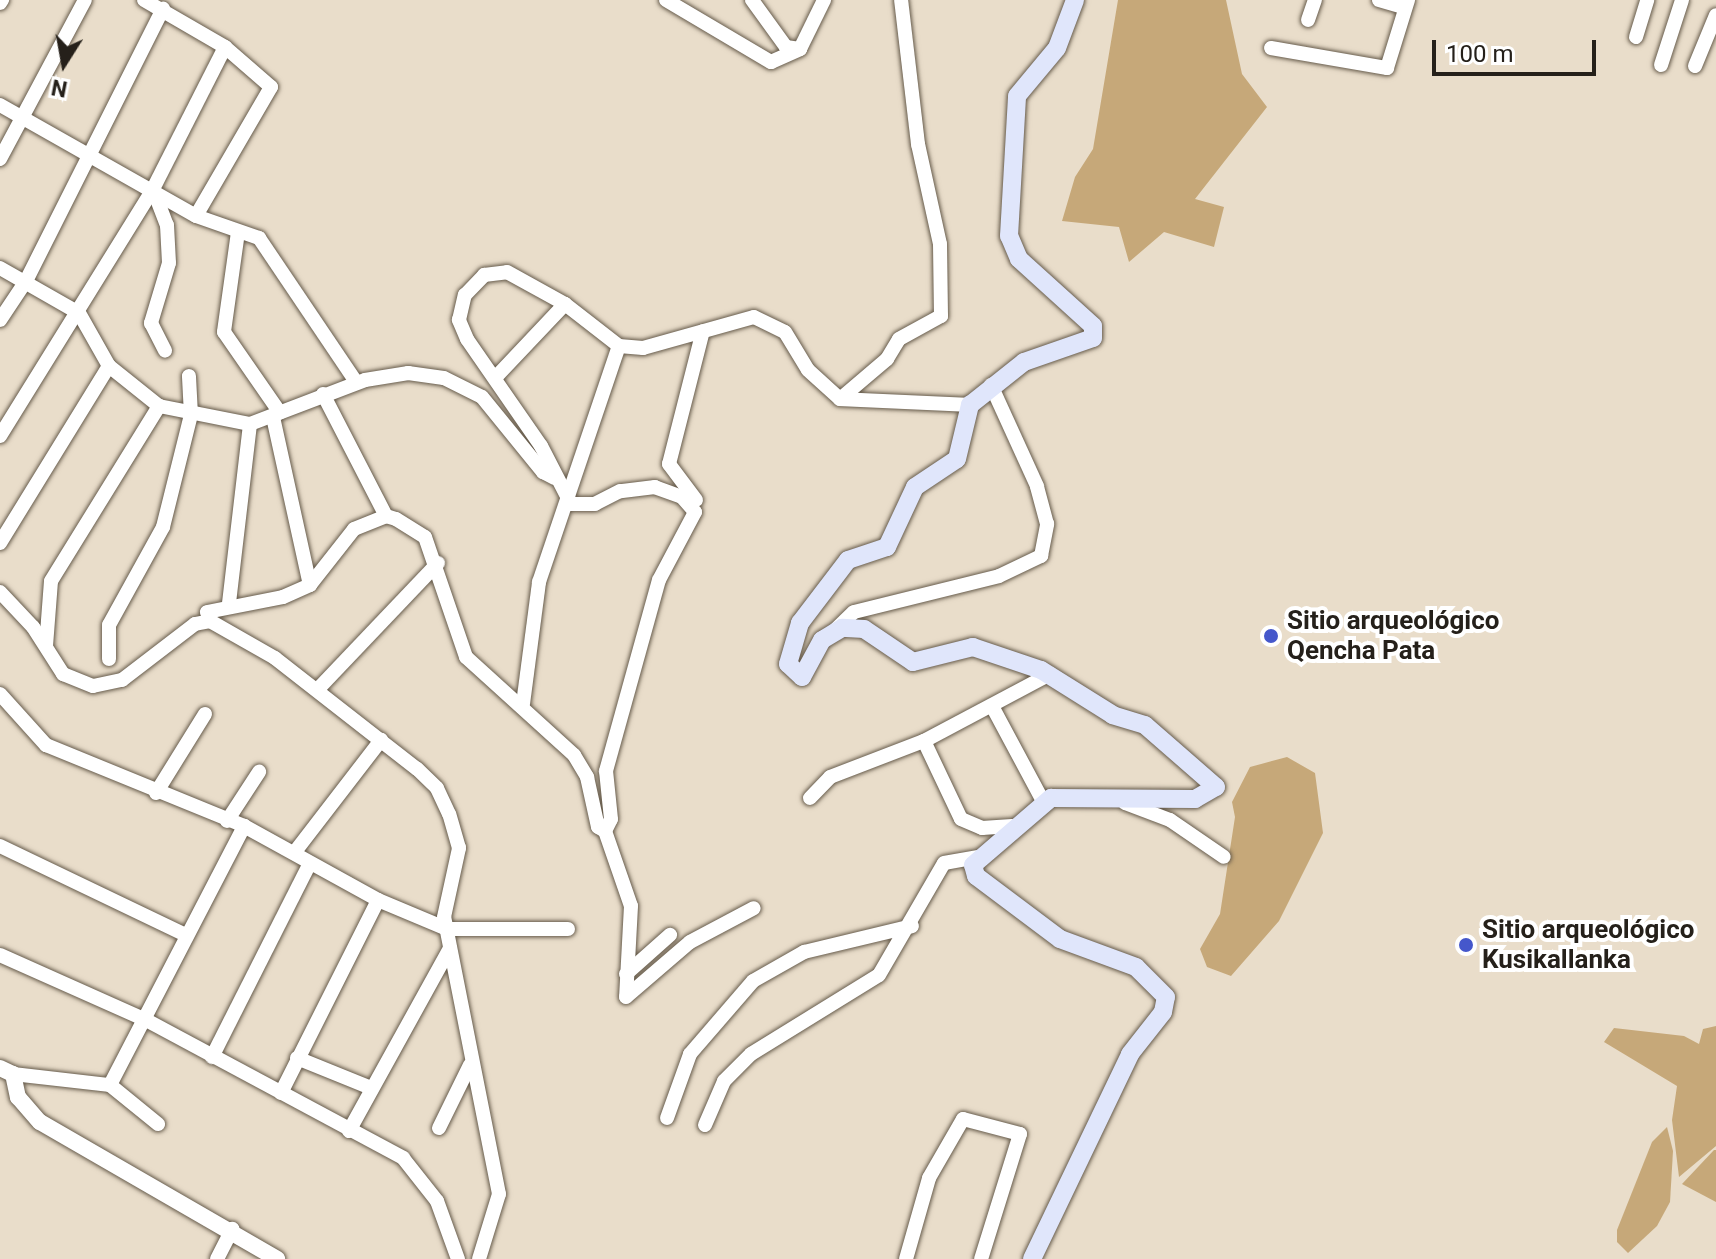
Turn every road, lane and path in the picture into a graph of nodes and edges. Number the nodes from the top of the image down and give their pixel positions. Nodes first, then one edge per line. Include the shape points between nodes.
1 (85, 0) edge
2 (144, 0) edge
3 (666, 0) edge
4 (752, 0) edge
5 (824, 0) edge
6 (901, 0) edge
7 (1075, 0) edge
8 (1315, 0) edge
9 (1379, 0) edge
10 (1647, 0) edge
11 (1682, 0) edge
12 (1406, 3) edge
13 (163, 9) junction
14 (1716, 15) edge
15 (1308, 20) dead end
16 (1636, 37) dead end
17 (225, 47) junction
18 (1271, 48) dead end
19 (800, 49) junction
20 (1661, 65) dead end
21 (1695, 66) dead end
22 (0, 105) edge
23 (24, 118) junction
24 (86, 156) junction
25 (0, 159) edge
26 (153, 189) junction
27 (196, 216) junction
28 (238, 232) junction
29 (0, 268) edge
30 (26, 281) junction
31 (565, 304) junction
32 (79, 313) junction
33 (0, 320) edge
34 (703, 331) junction
35 (619, 346) junction
36 (165, 351) dead end
37 (109, 366) junction
38 (189, 376) dead end
39 (495, 378) junction
40 (356, 382) junction
41 (991, 385) junction
42 (323, 394) junction
43 (840, 399) junction
44 (970, 405) junction
45 (159, 406) junction
46 (191, 415) junction
47 (276, 415) junction
48 (250, 424) junction
49 (0, 436) edge
50 (555, 478) junction
51 (565, 498) junction
52 (695, 512) junction
53 (386, 516) junction
54 (1, 539) edge
55 (438, 563) junction
56 (310, 585) junction
57 (0, 592) edge
58 (229, 603) junction
59 (210, 621) junction
60 (832, 633) junction
61 (46, 646) junction
62 (109, 659) dead end
63 (1050, 674) junction
64 (318, 689) junction
65 (0, 694) edge
66 (523, 704) junction
67 (992, 706) junction
68 (205, 714) dead end
69 (381, 740) junction
70 (924, 741) junction
71 (259, 772) dead end
72 (156, 793) junction
73 (1078, 795) junction
74 (810, 798) dead end
75 (1044, 803) junction
76 (227, 821) junction
77 (244, 826) junction
78 (1012, 826) junction
79 (605, 831) junction
80 (0, 846) edge
81 (294, 853) junction
82 (978, 857) junction
83 (1224, 857) dead end
84 (310, 863) junction
85 (378, 900) junction
86 (754, 908) dead end
87 (912, 926) junction
88 (447, 929) junction
89 (568, 929) dead end
90 (186, 935) junction
91 (670, 935) dead end
92 (450, 948) junction
93 (0, 955) edge
94 (626, 974) junction
95 (146, 1020) junction
96 (212, 1057) junction
97 (297, 1058) junction
98 (470, 1065) junction
99 (7, 1071) edge
100 (110, 1085) junction
101 (371, 1088) junction
102 (281, 1093) junction
103 (667, 1118) dead end
104 (158, 1124) dead end
105 (705, 1125) dead end
106 (439, 1128) dead end
107 (349, 1131) junction
108 (232, 1229) junction
109 (217, 1259) edge
110 (277, 1259) edge
111 (458, 1259) edge
112 (479, 1259) edge
113 (906, 1259) edge
114 (981, 1259) edge
115 (1032, 1259) edge

1 - 23 street
2 - 13 street
3 - 19 street via 771,62 790,59
4 - 19 street via 786,47
5 - 19 street
6 - 43 street via 918,144 940,244 941,316 899,339 887,359
7 - 41 main road via 1057,48 1017,96 1009,236 1019,259 1095,332 1081,346 1045,352
8 - 15 street
9 - 12 street
10 - 16 street
11 - 20 street
12 - 18 street via 1387,68
13 - 17 street
13 - 24 street
14 - 21 street
17 - 26 street
17 - 27 street via 271,87
22 - 23 street
23 - 24 street
23 - 25 street
24 - 26 street
24 - 30 street
26 - 27 street
26 - 32 street
26 - 36 street via 167,225 169,263 151,323
27 - 28 street
28 - 40 street via 259,238
28 - 47 street via 224,332
29 - 30 street
30 - 32 street
30 - 33 street
31 - 35 street
31 - 39 street
31 - 39 street via 493,270 465,295 459,320
32 - 37 street
32 - 49 street
34 - 35 street via 643,348
34 - 43 street via 736,317 770,321
34 - 52 street via 669,464 698,503
35 - 51 street
37 - 45 street
37 - 54 street
38 - 46 street
39 - 50 street via 541,446
40 - 42 street
40 - 50 street via 408,373 444,378 482,397 543,472
41 - 44 main road
41 - 60 street via 1037,486 1047,524 1041,556 999,576 854,612
42 - 47 street
42 - 53 street
43 - 44 street
44 - 60 main road via 957,459 915,487 887,547 848,560 812,605 792,643 790,672 802,677
45 - 46 street
45 - 61 street via 51,581
46 - 48 street
46 - 62 street via 163,527 109,625
47 - 48 street
47 - 56 street
48 - 58 street
50 - 51 street
51 - 52 street via 582,506 620,491 655,487 682,497
51 - 66 street via 539,582
52 - 79 street via 659,580 606,771 611,819
53 - 55 street via 425,537
53 - 56 street via 354,529
55 - 64 street
55 - 66 street via 456,641
56 - 58 street via 283,597
57 - 61 street
58 - 59 street via 212,607
59 - 61 street via 195,624 122,680 102,685 63,674
59 - 64 street via 232,628
60 - 63 main road via 864,629 913,662 961,645
63 - 67 street
63 - 73 main road via 1113,715 1162,736 1216,787 1195,799
64 - 69 street
65 - 72 street via 46,745
66 - 79 street via 574,755 587,777 598,827
67 - 70 street
67 - 75 street
68 - 72 street
69 - 81 street
69 - 88 street via 437,788 449,814 459,848
70 - 74 street via 830,777
70 - 78 street via 961,819 982,828
71 - 76 street
72 - 76 street
73 - 75 main road
73 - 83 street via 1152,811
75 - 78 main road
76 - 77 street
77 - 81 street
77 - 90 street
78 - 82 main road
79 - 94 street via 631,906
80 - 90 street
81 - 84 street
82 - 87 street via 944,863
82 - 115 main road via 976,876 1060,939 1136,967 1166,997 1163,1012 1130,1054
84 - 85 street
84 - 96 street
85 - 88 street
85 - 97 street
86 - 94 street via 690,942 629,997 622,991
87 - 103 street via 804,952 753,981 690,1054
87 - 105 street via 879,975 751,1054 724,1081
88 - 89 street
88 - 92 street
90 - 95 street
91 - 94 street
92 - 98 street
92 - 101 street
93 - 95 street
95 - 96 street
95 - 100 street
96 - 102 street
97 - 101 street
97 - 102 street
98 - 106 street
98 - 112 street via 499,1194
99 - 100 street
99 - 108 street via 18,1097 40,1122 158,1196
100 - 104 street
101 - 107 street
102 - 107 street
107 - 111 street via 421,1173
108 - 109 street
108 - 110 street
113 - 114 street via 929,1178 963,1119 1020,1134

